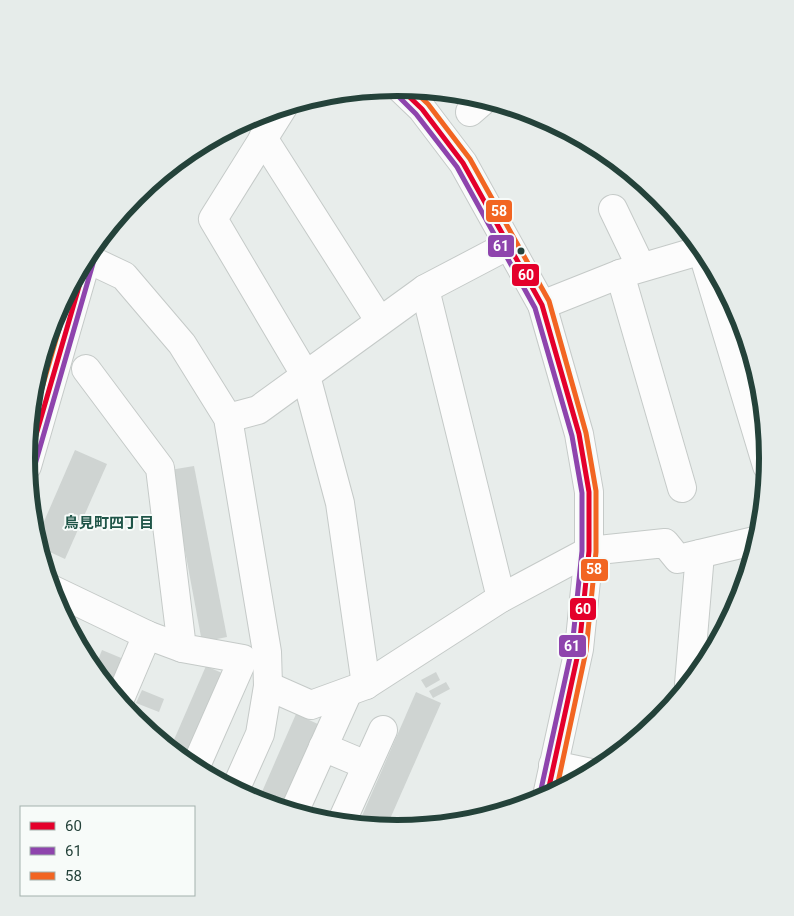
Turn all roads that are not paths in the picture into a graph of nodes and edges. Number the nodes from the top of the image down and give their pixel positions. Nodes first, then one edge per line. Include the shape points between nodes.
1 (409, 96) edge
2 (277, 117) edge
3 (263, 138) junction
4 (613, 209) dead end
5 (508, 246) junction
6 (694, 251) edge
7 (94, 260) edge
8 (631, 270) junction
9 (710, 275) edge
10 (78, 287) edge
11 (425, 289) junction
12 (542, 305) junction
13 (379, 320) junction
14 (86, 370) dead end
15 (306, 376) junction
16 (228, 418) junction
17 (37, 422) edge
18 (758, 436) edge
19 (682, 488) dead end
20 (749, 542) edge
21 (589, 551) junction
22 (700, 554) junction
23 (501, 598) junction
24 (65, 601) edge
25 (147, 635) junction
26 (182, 648) junction
27 (255, 656) junction
28 (690, 670) edge
29 (268, 686) junction
30 (356, 689) junction
31 (122, 693) edge
32 (383, 730) dead end
33 (323, 747) junction
34 (199, 761) edge
35 (366, 765) junction
36 (553, 765) junction
37 (580, 771) edge
38 (238, 783) edge
39 (549, 786) edge
40 (297, 806) edge
41 (344, 816) edge

1 - 5 street via 463,164
2 - 3 street
3 - 13 street
3 - 15 street via 213,219
4 - 8 street
5 - 11 street
5 - 12 street
6 - 8 street
7 - 16 street via 124,276 182,344
8 - 12 street
8 - 19 street
9 - 18 street
10 - 17 street
11 - 13 street
11 - 23 street
12 - 21 street via 579,434 589,492
13 - 15 street
14 - 26 street via 160,468
15 - 16 street via 258,410
15 - 30 street via 340,503
16 - 27 street
20 - 22 street
21 - 22 street via 664,543 678,559
21 - 23 street
21 - 36 street via 579,650
22 - 28 street
23 - 30 street
24 - 25 street
25 - 26 street
25 - 31 street
26 - 27 street
27 - 29 street
27 - 34 street
29 - 30 street via 311,705
29 - 38 street via 260,734
30 - 33 street
32 - 35 street
33 - 35 street
33 - 40 street
35 - 41 street
36 - 37 street
36 - 39 street

